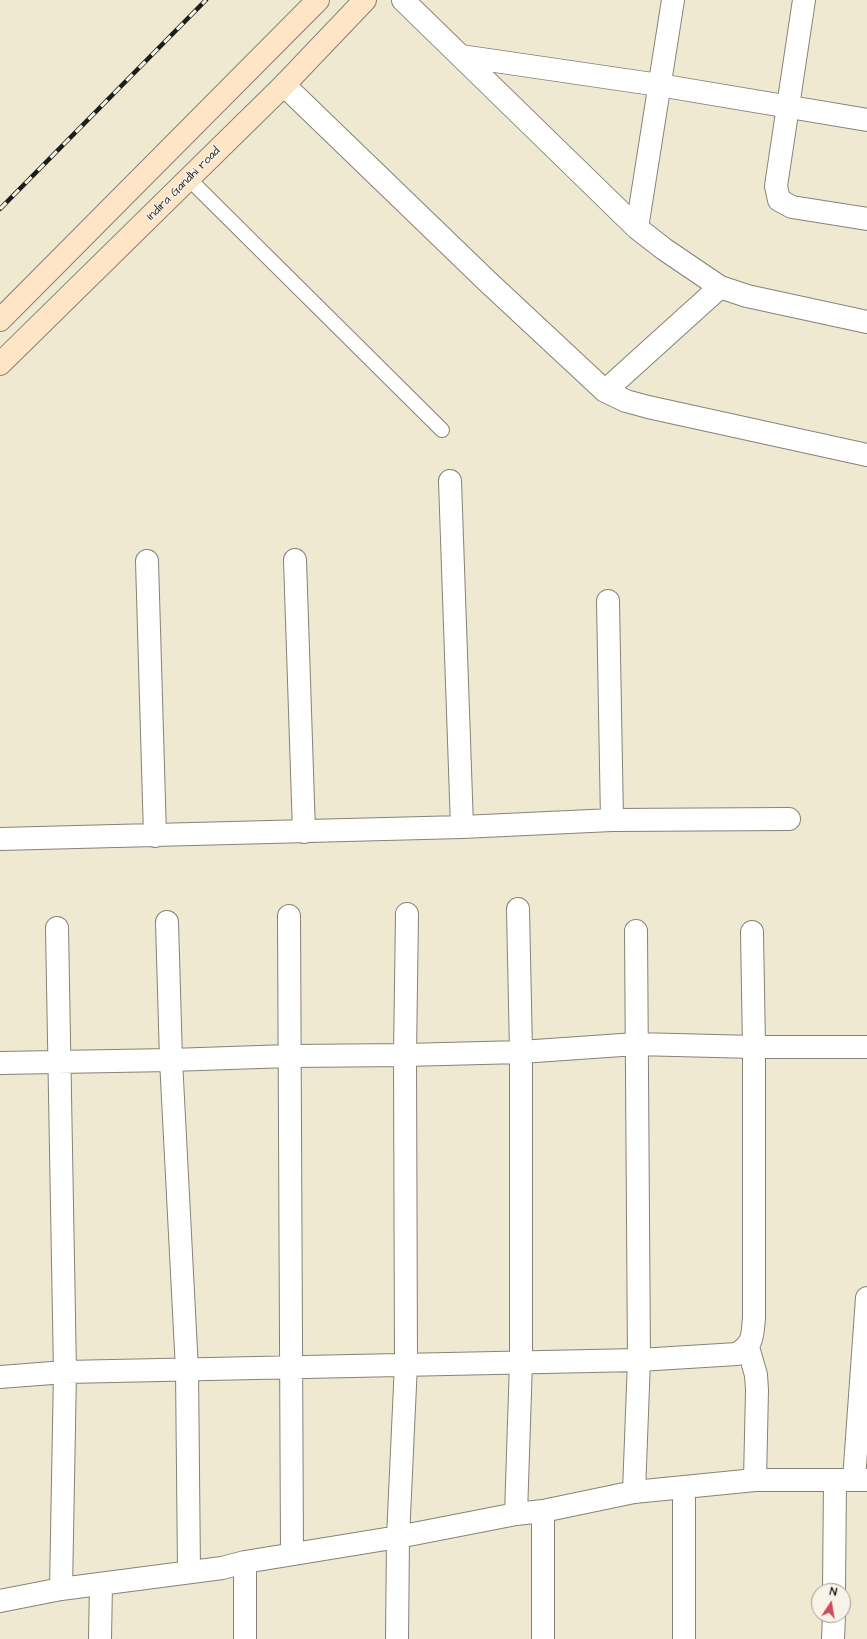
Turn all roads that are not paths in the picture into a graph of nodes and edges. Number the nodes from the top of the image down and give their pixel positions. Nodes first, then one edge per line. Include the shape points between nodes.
1 (318, 0) edge
2 (365, 0) edge
3 (403, 0) edge
4 (672, 0) edge
5 (804, 0) edge
6 (461, 56) junction
7 (284, 84) junction
8 (660, 85) junction
9 (789, 107) junction
10 (867, 120) edge
11 (189, 179) junction
12 (867, 219) edge
13 (637, 228) junction
14 (720, 287) junction
15 (0, 320) edge
16 (867, 322) edge
17 (0, 364) edge
18 (605, 391) junction
19 (442, 430) dead end
20 (867, 455) edge
21 (450, 481) dead end
22 (294, 560) dead end
23 (147, 561) dead end
24 (608, 601) dead end
25 (789, 819) dead end
26 (612, 820) junction
27 (462, 827) junction
28 (0, 832) edge
29 (304, 832) junction
30 (155, 836) junction
31 (0, 839) edge
32 (518, 909) dead end
33 (407, 914) dead end
34 (289, 916) dead end
35 (167, 922) dead end
36 (57, 928) dead end
37 (636, 931) dead end
38 (752, 932) dead end
39 (636, 1044) junction
40 (754, 1047) junction
41 (867, 1047) edge
42 (521, 1052) junction
43 (405, 1055) junction
44 (289, 1056) junction
45 (171, 1060) junction
46 (58, 1062) junction
47 (0, 1063) edge
48 (867, 1298) edge
49 (748, 1347) junction
50 (639, 1360) junction
51 (522, 1362) junction
52 (406, 1364) junction
53 (291, 1367) junction
54 (187, 1370) junction
55 (64, 1372) junction
56 (0, 1377) edge
57 (755, 1480) junction
58 (852, 1480) edge
59 (684, 1488) junction
60 (634, 1492) junction
61 (544, 1512) junction
62 (516, 1514) junction
63 (398, 1536) junction
64 (292, 1554) junction
65 (246, 1562) junction
66 (189, 1572) junction
67 (835, 1583) edge
68 (100, 1584) junction
69 (61, 1589) junction
70 (0, 1601) edge
71 (834, 1623) edge
72 (100, 1639) edge
73 (245, 1639) edge
74 (396, 1639) edge
75 (543, 1639) edge
76 (684, 1639) edge
77 (834, 1639) edge

1 - 15 main road
2 - 7 main road, Indira Gandhi road
3 - 6 street
4 - 8 street
5 - 9 street
6 - 8 street
6 - 13 street
7 - 11 main road, Indira Gandhi road
7 - 18 street via 487,281
8 - 9 street
8 - 13 street
9 - 10 street
9 - 12 street via 776,186 779,200 792,207
11 - 17 main road, Indira Gandhi road
11 - 19 lane
13 - 14 street
14 - 16 street via 746,296
14 - 18 street
18 - 20 street via 626,401 648,407
21 - 27 street
22 - 29 street
23 - 30 street
24 - 26 street
25 - 26 street
26 - 27 street
27 - 29 street
28 - 31 street
29 - 30 street
30 - 31 street
32 - 42 street
33 - 43 street
34 - 44 street
35 - 45 street
36 - 46 street
37 - 39 street
38 - 40 street
39 - 40 street
39 - 42 street
39 - 50 street
40 - 41 street
40 - 49 street via 754,1318 753,1335
42 - 43 street
42 - 51 street
43 - 44 street
43 - 52 street
44 - 45 street
44 - 53 street
45 - 46 street
45 - 54 street
46 - 47 street
46 - 55 street
48 - 58 street
49 - 50 street via 737,1354
49 - 57 street via 757,1390
50 - 51 street
50 - 60 street
51 - 52 street
51 - 62 street
52 - 53 street
52 - 63 street
53 - 54 street
53 - 64 street
54 - 55 street
54 - 66 street
55 - 56 street
55 - 69 street
57 - 58 street
57 - 59 street
58 - 67 street
59 - 60 street
59 - 76 street
60 - 61 street
61 - 62 street
61 - 75 street
62 - 63 street
63 - 64 street
63 - 74 street
64 - 65 street
65 - 66 street
65 - 73 street
66 - 68 street
68 - 69 street
68 - 72 street
69 - 70 street
71 - 77 street

